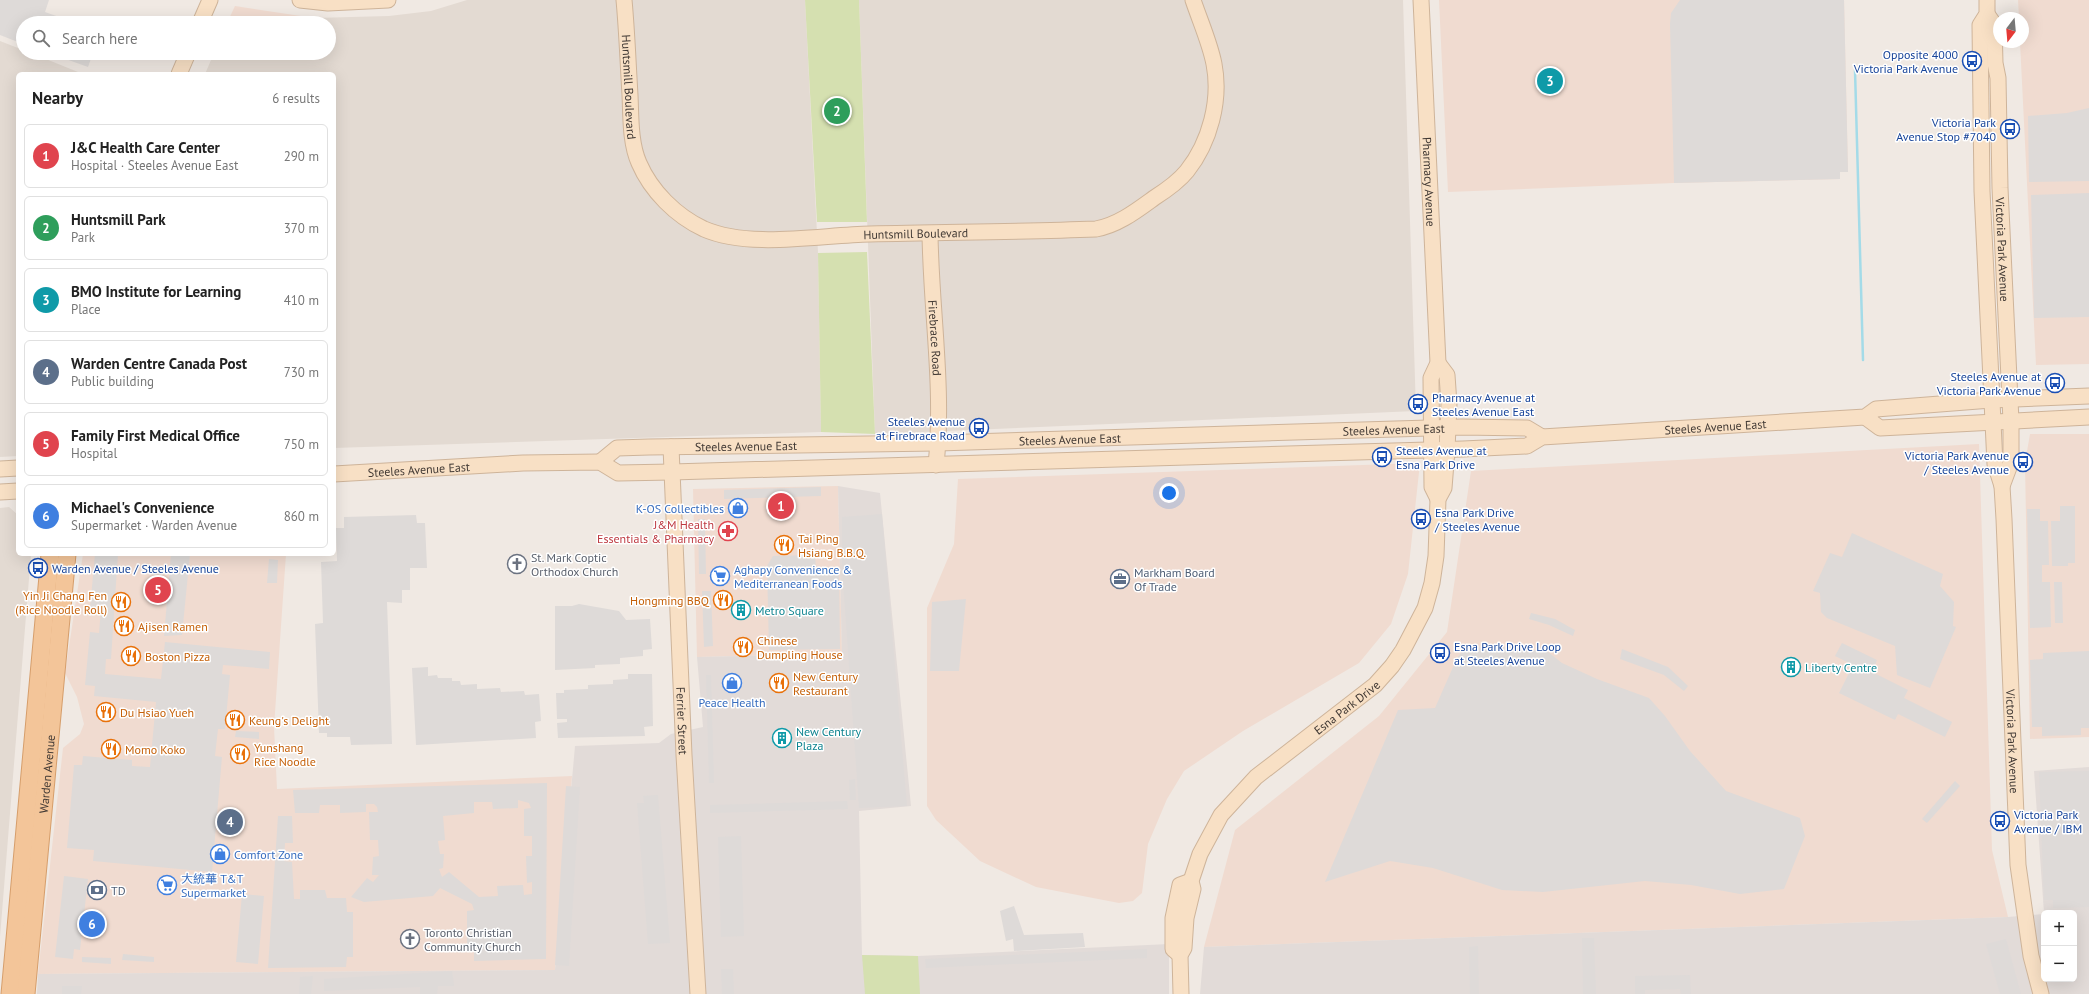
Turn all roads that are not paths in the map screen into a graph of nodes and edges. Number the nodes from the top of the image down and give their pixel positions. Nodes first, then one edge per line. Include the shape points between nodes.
1 (210, 0) edge
2 (300, 0) edge
3 (388, 0) edge
4 (624, 0) edge
5 (1193, 0) edge
6 (1421, 0) edge
7 (1987, 7) edge
8 (203, 16) edge
9 (185, 60) edge
10 (180, 72) edge
11 (930, 234) junction
12 (1438, 363) junction
13 (2089, 396) edge
14 (2010, 399) junction
15 (1991, 400) junction
16 (1865, 417) junction
17 (2089, 417) edge
18 (2011, 421) junction
19 (1993, 423) junction
20 (1433, 428) junction
21 (1448, 428) junction
22 (1542, 437) junction
23 (938, 443) junction
24 (671, 447) junction
25 (1439, 450) junction
26 (600, 462) junction
27 (936, 465) junction
28 (16, 468) edge
29 (0, 469) edge
30 (672, 472) junction
31 (336, 474) edge
32 (2002, 486) junction
33 (16, 491) edge
34 (0, 492) edge
35 (50, 556) edge
36 (67, 556) edge
37 (14, 958) junction
38 (29, 968) junction
39 (10, 994) edge
40 (26, 994) edge
41 (698, 994) edge
42 (1181, 994) edge
43 (2041, 994) edge

1 - 8 main road
2 - 3 main road via 328,3
4 - 11 main road, Huntsmill Boulevard via 632,124 638,161 668,204 684,218 718,233 757,240 870,234
5 - 11 main road, Huntsmill Boulevard via 1214,63 1216,97 1206,140 1187,171 1163,192 1107,227
6 - 12 main road, Pharmacy Avenue
7 - 14 main road, Victoria Park Avenue via 1994,24 1998,78 2000,188
7 - 15 main road, Victoria Park Avenue via 1980,25 1980,78
9 - 10 main road
11 - 23 main road, Firebrace Road via 938,352
12 - 20 main road, Pharmacy Avenue via 1431,378
12 - 21 main road, Pharmacy Avenue via 1447,375
13 - 14 main road, Steeles Avenue East
14 - 15 main road, Steeles Avenue East
14 - 18 main road, Victoria Park Avenue
15 - 16 main road, Steeles Avenue East via 1876,409
15 - 19 main road, Victoria Park Avenue
16 - 19 main road via 1880,428
16 - 22 main road, Steeles Avenue East
17 - 18 main road
18 - 19 main road
18 - 32 main road, Victoria Park Avenue via 2011,462
19 - 32 main road, Victoria Park Avenue via 1995,464
20 - 21 main road, Steeles Avenue East
20 - 23 main road, Steeles Avenue East
20 - 25 main road, Esna Park Drive
21 - 22 main road, Steeles Avenue East via 1528,428
21 - 25 main road, Pharmacy Avenue
22 - 25 main road, Steeles Avenue East via 1527,446
23 - 24 main road, Steeles Avenue East
23 - 27 main road, Firebrace Road
24 - 26 main road, Steeles Avenue East via 617,448
24 - 30 main road, Ferrier Street
25 - 27 main road, Steeles Avenue East
25 - 42 main road, Esna Park Drive via 1432,487 1438,499 1436,556 1425,608 1403,650 1375,685 1256,777 1221,815 1200,854 1191,881 1193,889 1186,918 1184,948 1180,955
26 - 30 main road, Steeles Avenue East via 618,473
26 - 31 main road, Steeles Avenue East via 522,463
27 - 30 main road, Steeles Avenue East
28 - 29 main road
30 - 41 main road, Ferrier Street
32 - 43 main road, Victoria Park Avenue via 2018,865 2031,956
33 - 34 main road
35 - 37 main road, Warden Avenue
36 - 38 main road, Warden Avenue
37 - 38 main road
37 - 39 main road, Warden Avenue
38 - 40 main road, Warden Avenue

